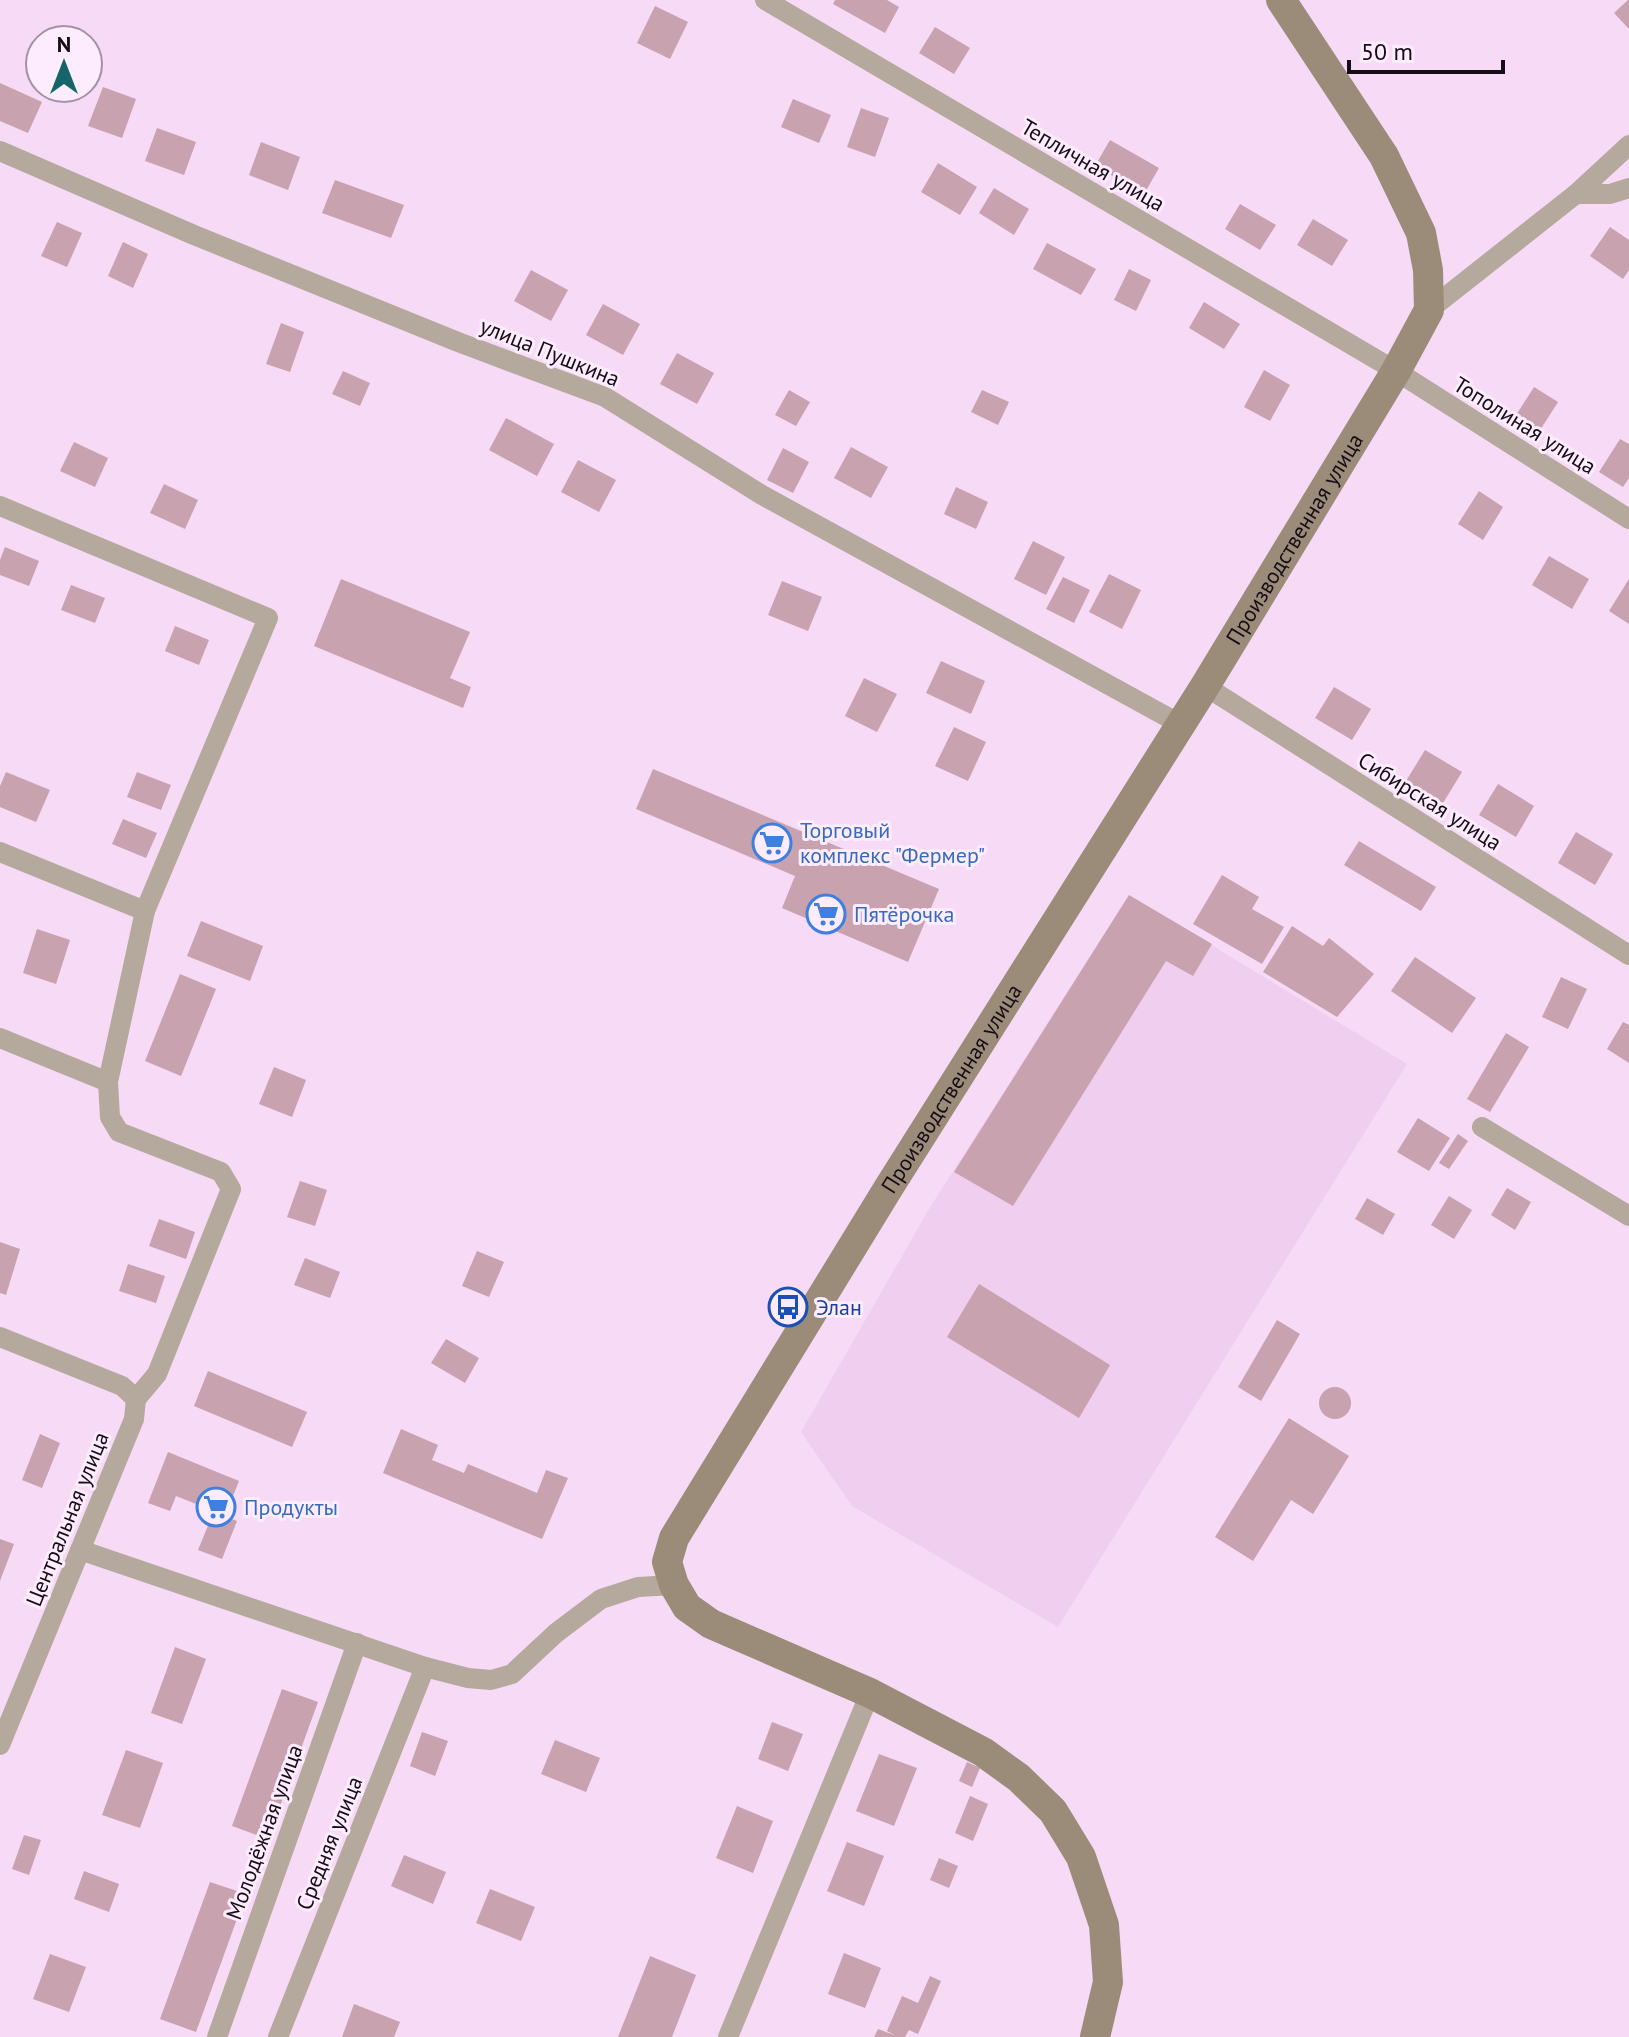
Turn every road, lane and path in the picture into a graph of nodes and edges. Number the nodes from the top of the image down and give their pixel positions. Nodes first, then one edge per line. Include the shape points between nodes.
1 (765, 0) edge
2 (1281, 0) edge
3 (1629, 145) edge
4 (0, 151) edge
5 (1629, 188) edge
6 (1576, 194) junction
7 (1429, 310) junction
8 (1396, 371) junction
9 (0, 506) edge
10 (1629, 519) edge
11 (1205, 686) junction
12 (1180, 724) junction
13 (0, 852) edge
14 (145, 911) junction
15 (1629, 955) edge
16 (0, 1038) edge
17 (108, 1082) junction
18 (1482, 1127) dead end
19 (1629, 1216) edge
20 (0, 1337) edge
21 (136, 1399) junction
22 (80, 1550) junction
23 (674, 1585) junction
24 (357, 1643) junction
25 (425, 1667) junction
26 (870, 1693) junction
27 (0, 1745) edge
28 (217, 2037) edge
29 (278, 2037) edge
30 (728, 2037) edge
31 (1095, 2037) edge

1 - 8 street, Тепличная улица
2 - 7 street, Производственная улица via 1384,156 1421,233
3 - 6 street
4 - 12 street, улица Пушкина via 223,247 605,397 762,495
5 - 6 street
6 - 7 street
7 - 8 street, Производственная улица
8 - 10 street, Тополиная улица
8 - 11 street, Производственная улица
9 - 14 street via 268,618
11 - 12 street, Производственная улица
11 - 15 street, Сибирская улица
12 - 23 street, Производственная улица via 674,1538 667,1562
13 - 14 street
14 - 17 street
16 - 17 street
17 - 21 street via 110,1117 119,1132 221,1172 231,1189 157,1374
18 - 19 street
20 - 21 street via 122,1386
21 - 22 street, Центральная улица via 134,1419
22 - 24 street
22 - 27 street, Центральная улица
23 - 25 street via 638,1587 601,1599 512,1674 491,1680
23 - 26 street via 687,1607 711,1624
24 - 25 street
24 - 28 street, Молодёжная улица
25 - 29 street, Средняя улица
26 - 30 street
26 - 31 street via 983,1752 1053,1811 1081,1857 1104,1925 1108,1982

